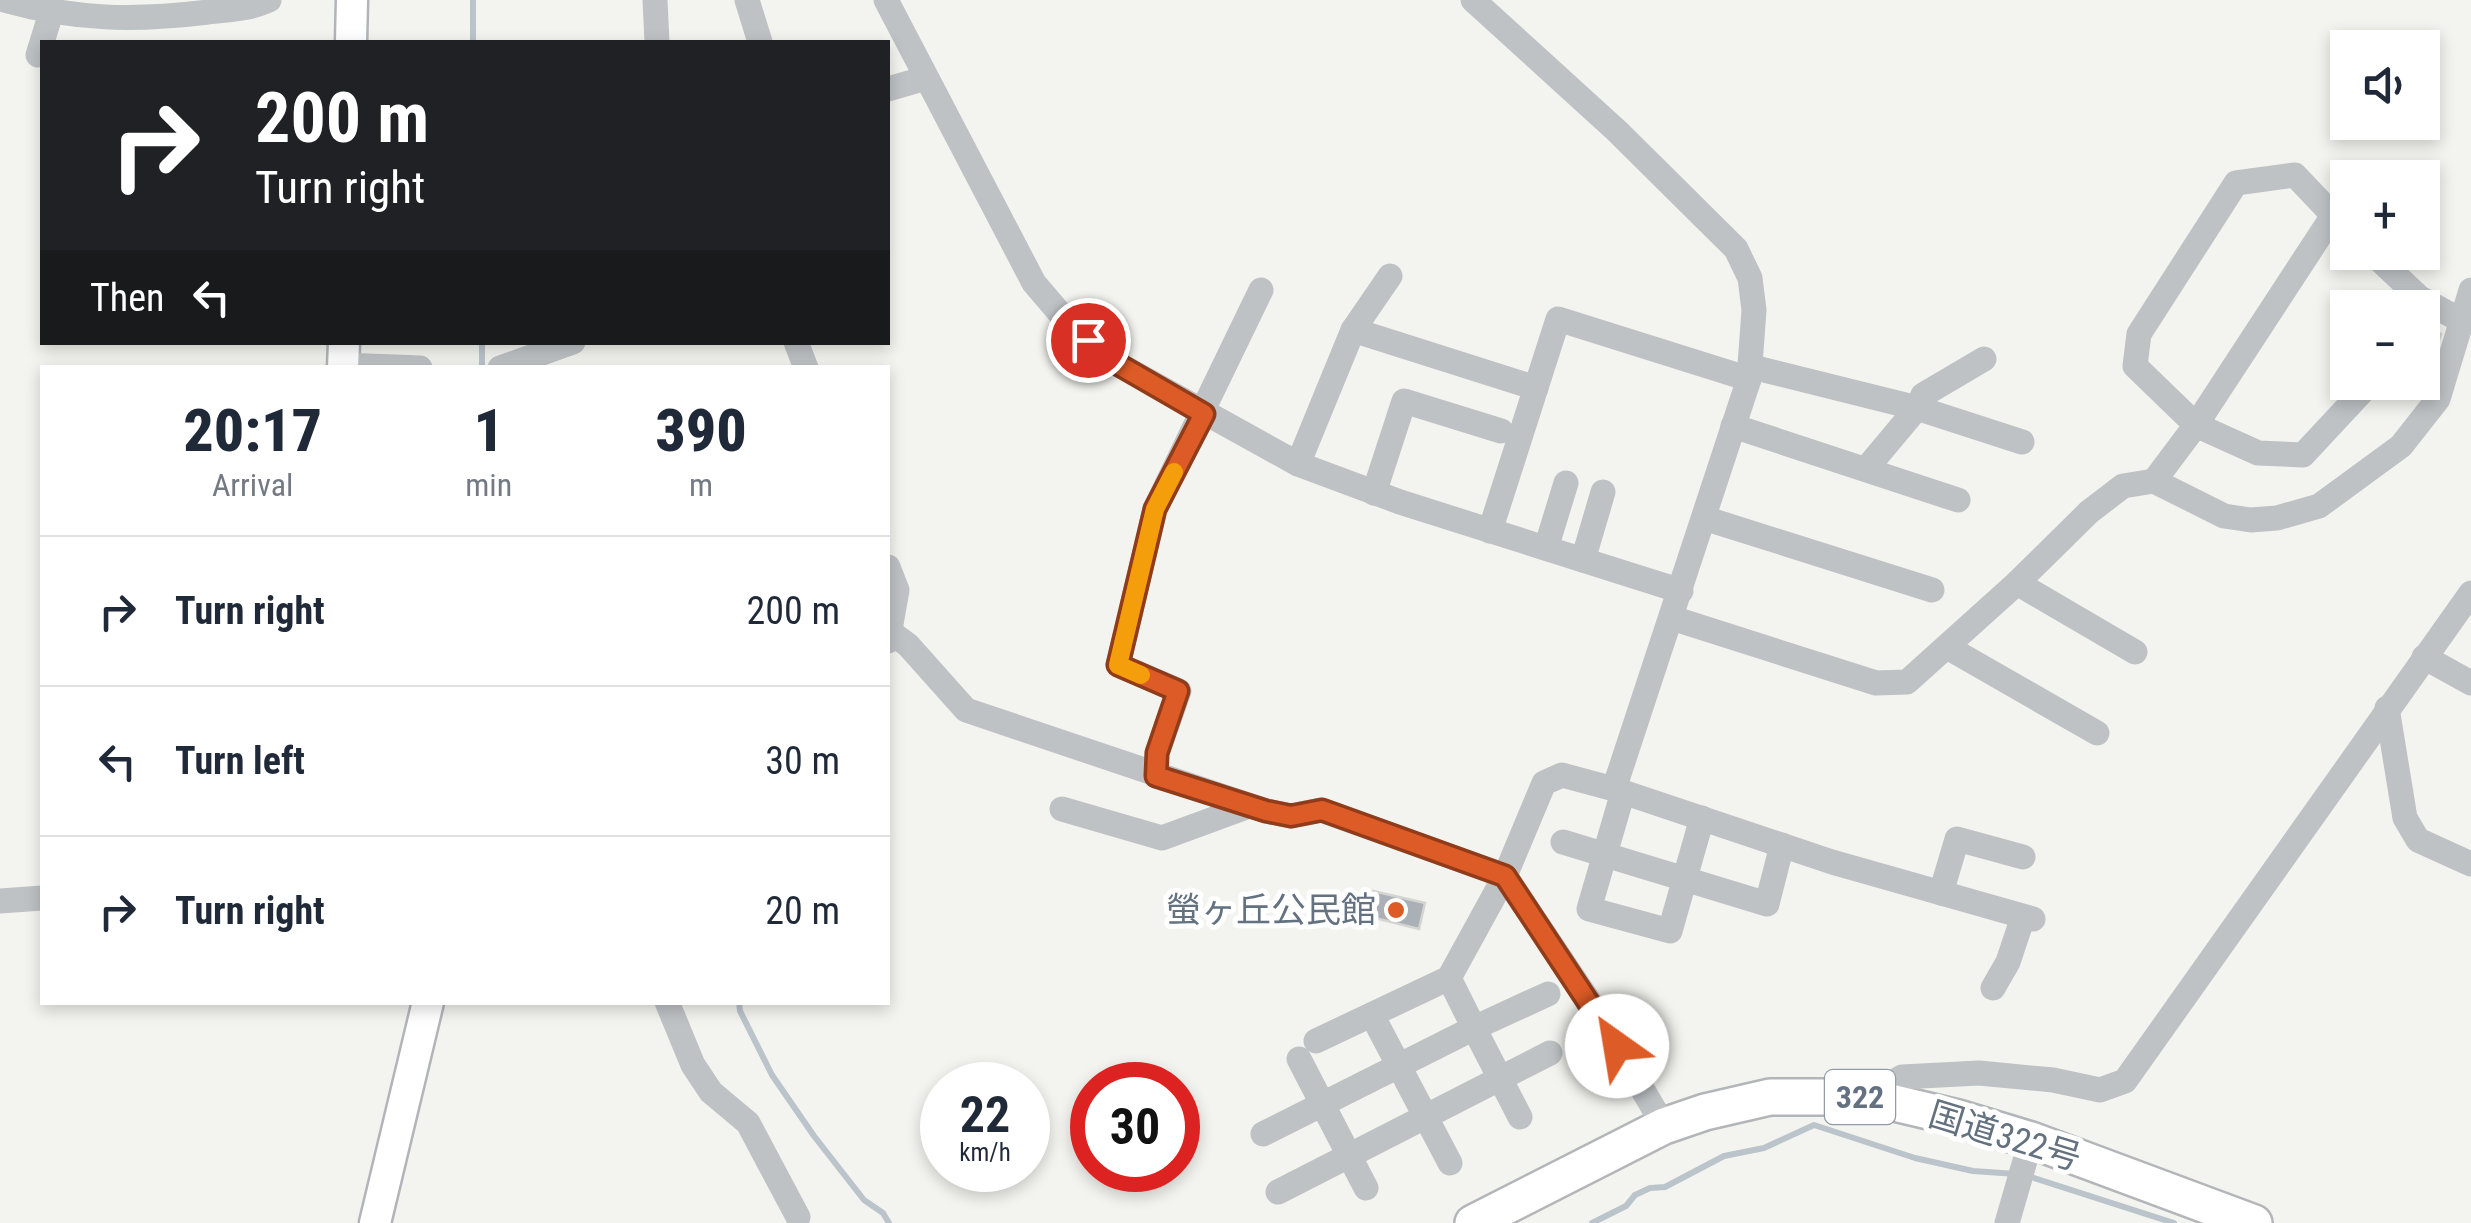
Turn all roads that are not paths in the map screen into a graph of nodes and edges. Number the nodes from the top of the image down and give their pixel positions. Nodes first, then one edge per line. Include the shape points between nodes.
1 (4, 0) edge
2 (270, 0) edge
3 (352, 0) edge
4 (655, 0) edge
5 (747, 0) edge
6 (886, 0) edge
7 (1473, 0) edge
8 (184, 8) edge
9 (128, 9) edge
10 (50, 13) junction
11 (42, 40) edge
12 (351, 40) edge
13 (657, 40) edge
14 (759, 40) edge
15 (40, 48) edge
16 (38, 55) dead end
17 (926, 78) junction
18 (890, 88) edge
19 (2330, 213) edge
20 (2330, 238) edge
21 (2387, 270) edge
22 (1390, 276) dead end
23 (1261, 290) dead end
24 (2405, 290) edge
25 (2471, 290) edge
26 (2440, 312) edge
27 (2460, 320) junction
28 (1353, 330) junction
29 (563, 345) edge
30 (343, 358) edge
31 (1984, 360) dead end
32 (397, 365) edge
33 (508, 365) edge
34 (1750, 373) junction
35 (1536, 388) junction
36 (2354, 400) edge
37 (1917, 408) junction
38 (1204, 414) junction
39 (2196, 425) junction
40 (1733, 426) junction
41 (1501, 430) dead end
42 (2022, 442) dead end
43 (1298, 464) junction
44 (1866, 469) junction
45 (2154, 481) junction
46 (1566, 483) dead end
47 (1604, 492) dead end
48 (1374, 493) junction
49 (1958, 500) dead end
50 (1704, 518) junction
51 (1490, 531) junction
52 (1546, 548) junction
53 (1583, 560) junction
54 (890, 572) edge
55 (2017, 582) junction
56 (1932, 590) dead end
57 (1681, 591) junction
58 (2471, 592) edge
59 (1672, 618) junction
60 (890, 626) edge
61 (890, 637) edge
62 (1947, 647) junction
63 (2135, 652) dead end
64 (2424, 656) junction
65 (2471, 683) edge
66 (2387, 708) junction
67 (2097, 733) dead end
68 (1156, 776) junction
69 (1618, 790) junction
70 (1249, 806) junction
71 (1062, 808) dead end
72 (1702, 818) junction
73 (1563, 842) dead end
74 (1782, 845) junction
75 (1604, 854) junction
76 (2024, 857) dead end
77 (2471, 864) edge
78 (1505, 876) junction
79 (1685, 879) junction
80 (1941, 893) junction
81 (40, 898) edge
82 (0, 901) edge
83 (1449, 978) junction
84 (1994, 988) dead end
85 (1548, 994) dead end
86 (427, 1005) edge
87 (669, 1005) edge
88 (1372, 1015) junction
89 (1474, 1028) junction
90 (1550, 1053) dead end
91 (1400, 1066) junction
92 (1500, 1078) junction
93 (1869, 1097) junction
94 (1322, 1104) junction
95 (1426, 1116) junction
96 (1520, 1117) dead end
97 (1664, 1126) junction
98 (1262, 1134) dead end
99 (1349, 1156) junction
100 (1450, 1163) dead end
101 (2024, 1163) junction
102 (1366, 1188) dead end
103 (1278, 1192) dead end
104 (798, 1217) dead end
105 (376, 1223) edge
106 (1472, 1223) edge
107 (2007, 1223) edge
108 (2254, 1223) edge

1 - 10 street
2 - 8 street via 255,7
3 - 12 main road
4 - 13 street
5 - 14 street
6 - 17 street
7 - 34 street via 1736,249 1750,278 1754,310
8 - 9 street
9 - 10 street via 100,20
10 - 11 street
15 - 16 street
17 - 18 street
17 - 38 street via 1034,283 1114,362
19 - 39 street via 2295,175 2236,184 2139,334 2135,366
20 - 39 street
21 - 24 street
22 - 28 street
23 - 38 street
25 - 27 street
26 - 27 street
27 - 45 street via 2438,399 2401,446 2319,506 2276,518 2224,516
28 - 35 street
28 - 43 street
29 - 33 street
30 - 32 street
31 - 37 street via 1924,395
34 - 35 street via 1558,319
34 - 37 street
34 - 40 street
35 - 51 street
36 - 39 street via 2303,454 2258,452
37 - 42 street
37 - 44 street
38 - 43 street
38 - 68 street via 1155,509 1118,665 1178,691
39 - 45 street
40 - 44 street
40 - 50 street
41 - 48 street via 1404,401
43 - 48 street
44 - 49 street
45 - 55 street via 2124,486
46 - 52 street
47 - 53 street
48 - 51 street
50 - 56 street
50 - 57 street
51 - 52 street
52 - 53 street
53 - 57 street
54 - 60 street via 897,590
55 - 62 street
55 - 63 street
57 - 59 street
58 - 64 street
59 - 62 street via 1876,683 1907,682
59 - 69 street
61 - 68 street via 908,645 966,710
62 - 67 street
64 - 65 street
64 - 66 street
66 - 77 street via 2404,818 2418,840
66 - 93 street via 2126,1081 2100,1090 1979,1073 1902,1077
68 - 70 street
69 - 72 street
69 - 75 street
69 - 78 street via 1562,775 1544,783
70 - 71 street via 1162,838
70 - 78 street via 1291,816 1322,810
72 - 74 street
72 - 79 street
73 - 75 street
74 - 79 street via 1767,904
74 - 80 street
75 - 79 street
75 - 79 street via 1588,909 1670,931
76 - 80 street via 1958,838
78 - 83 street
78 - 97 street
80 - 84 street via 2028,918
81 - 82 street
83 - 88 street
83 - 89 street
85 - 89 street
86 - 105 main road
87 - 104 street via 693,1065 748,1124
88 - 91 street
88 - 94 street via 1307,1050
89 - 91 street
89 - 92 street
90 - 92 street
91 - 94 street
91 - 95 street
92 - 95 street
92 - 96 street
93 - 97 highway, 国道322号 / 322 via 1770,1097
93 - 101 highway, 国道322号 / 322 via 1958,1118
94 - 98 street
94 - 99 street
95 - 99 street
95 - 100 street
97 - 106 highway, 国道322号 / 322
99 - 102 street
99 - 103 street
101 - 107 street
101 - 108 highway, 国道322号 / 322

